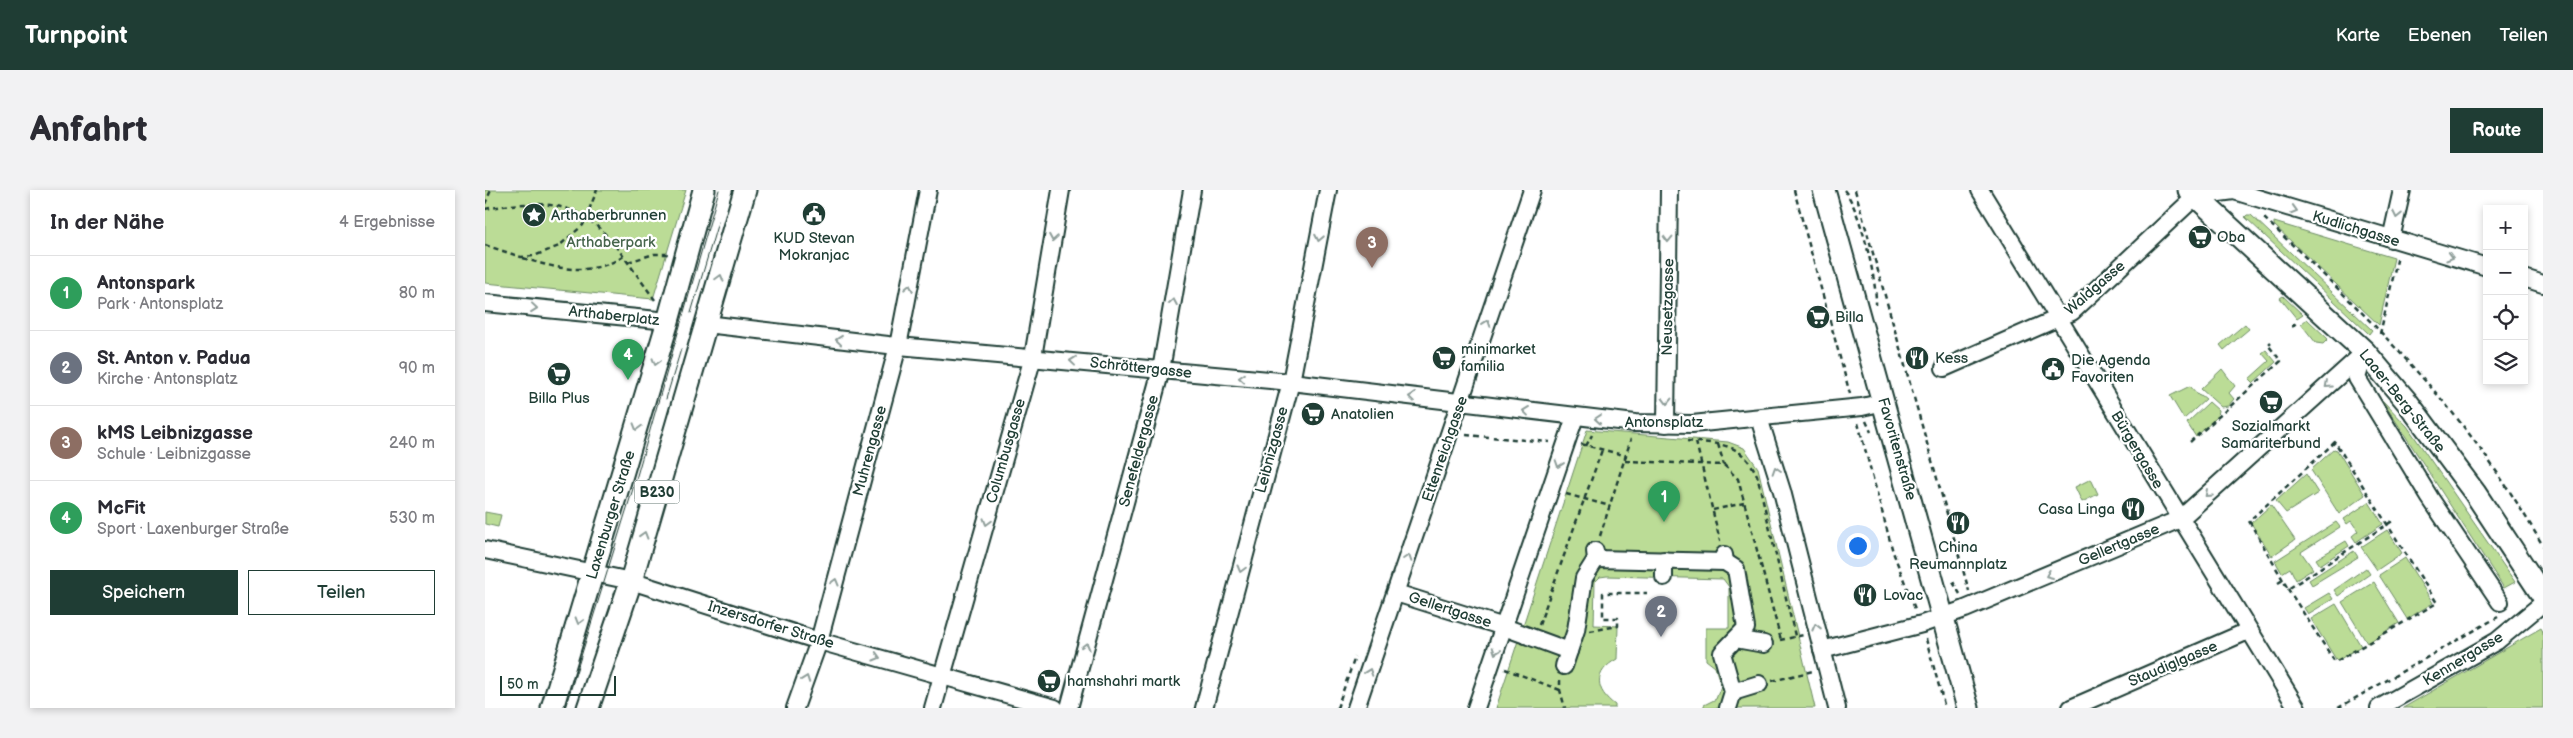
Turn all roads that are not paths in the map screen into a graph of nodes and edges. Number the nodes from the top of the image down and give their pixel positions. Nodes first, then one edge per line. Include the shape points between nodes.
1 (703, 190) edge
2 (745, 190) edge
3 (928, 190) edge
4 (1061, 190) edge
5 (1192, 190) edge
6 (1329, 190) edge
7 (1532, 190) edge
8 (1669, 190) edge
9 (1824, 190) edge
10 (1980, 190) edge
11 (2402, 190) edge
12 (2194, 192) edge
13 (2396, 241) junction
14 (2483, 266) edge
15 (2528, 279) edge
16 (2543, 284) edge
17 (485, 303) edge
18 (2058, 320) junction
19 (668, 321) junction
20 (706, 324) junction
21 (898, 346) junction
22 (2365, 352) junction
23 (1033, 357) junction
24 (1944, 368) dead end
25 (1161, 370) junction
26 (1291, 382) junction
27 (1883, 402) junction
28 (1460, 403) junction
29 (1575, 417) junction
30 (1759, 418) junction
31 (1666, 424) junction
32 (2180, 519) junction
33 (485, 550) edge
34 (1664, 560) junction
35 (594, 574) junction
36 (1663, 577) dead end
37 (631, 581) junction
38 (1397, 593) junction
39 (2543, 596) edge
40 (2543, 603) edge
41 (2502, 608) road end
42 (1944, 617) junction
43 (1504, 627) junction
44 (2248, 631) junction
45 (1736, 639) junction
46 (819, 641) junction
47 (1764, 644) road end
48 (1822, 650) junction
49 (944, 676) junction
50 (1759, 684) road end
51 (1733, 692) junction
52 (552, 708) edge
53 (588, 708) edge
54 (795, 708) edge
55 (933, 708) edge
56 (1055, 708) edge
57 (1069, 708) edge
58 (1203, 708) edge
59 (1356, 708) edge
60 (1477, 708) edge
61 (1728, 708) edge
62 (1837, 708) edge
63 (1969, 708) edge
64 (2071, 708) edge
65 (2297, 708) edge
66 (2379, 708) edge

1 - 19 main road, Arthaberplatz / B230
20 -> 2 main road, B230
21 -> 3 street, Muhrengasse
4 -> 23 street, Columbusgasse
25 -> 5 street, Senefeldergasse
6 -> 26 street, Leibnizgasse
28 -> 7 street, Ettenreichgasse
8 -> 31 street, Neusetzgasse
9 - 27 main road, Favoritenstraße
10 - 18 street, Bürgergasse
11 -> 13 street
12 -> 13 street, Kudlichgasse via 2234,191
12 - 18 street, Waldgasse via 2072,312
12 - 22 main road, Laaer-Berg-Straße
13 -> 14 street, Kudlichgasse
15 - 16 street
17 -> 19 street, Arthaberplatz
18 - 24 street, Waldgasse
18 - 32 street, Bürgergasse
19 -> 35 main road, Laxenburger Straße / B230
21 -> 20 street, Schröttergasse
37 -> 20 main road, B230
21 - 23 street, Schröttergasse
46 -> 21 street, Muhrengasse
22 -> 32 street, Gellertgasse
22 - 39 main road, Laaer-Berg-Straße via 2409,403 2475,493
22 - 41 street via 2357,378
25 -> 23 street, Schröttergasse
23 -> 49 street, Columbusgasse
26 -> 25 street, Schröttergasse
57 -> 25 street, Senefeldergasse
28 -> 26 street, Schröttergasse
26 -> 58 street, Leibnizgasse
27 - 30 street
27 - 42 main road, Favoritenstraße
29 -> 28 street, Schröttergasse
38 -> 28 street, Ettenreichgasse
31 -> 29 street, Antonsplatz
29 -> 43 street
30 - 31 street, Antonsplatz
48 -> 30 street via 1783,491
32 -> 42 street, Gellertgasse
32 - 44 street, Bürgergasse
33 - 35 street, Inzersdorfer Straße
34 - 36 street
34 - 43 street, Gellertgasse via 1596,555 1584,578 1576,630 1566,658 1537,631
34 - 45 street via 1724,558 1736,569 1746,628
35 - 37 street, Inzersdorfer Straße
35 -> 52 main road, Laxenburger Straße / B230
37 - 46 street, Inzersdorfer Straße
37 - 53 main road, B230
38 - 43 street, Gellertgasse
59 -> 38 street, Ettenreichgasse
40 - 66 street, Kennergasse via 2497,641
42 - 48 street, Gellertgasse
42 - 63 main road, Favoritenstraße
43 -> 60 street
44 - 64 street, Staudiglgasse
44 - 65 street, Bürgergasse
45 - 47 street
45 - 51 street via 1722,653
46 -> 49 street, Inzersdorfer Straße
54 -> 46 street, Muhrengasse
48 - 62 street
49 - 55 street, Columbusgasse
49 - 56 street, Inzersdorfer Straße
50 - 51 street
51 - 61 street

